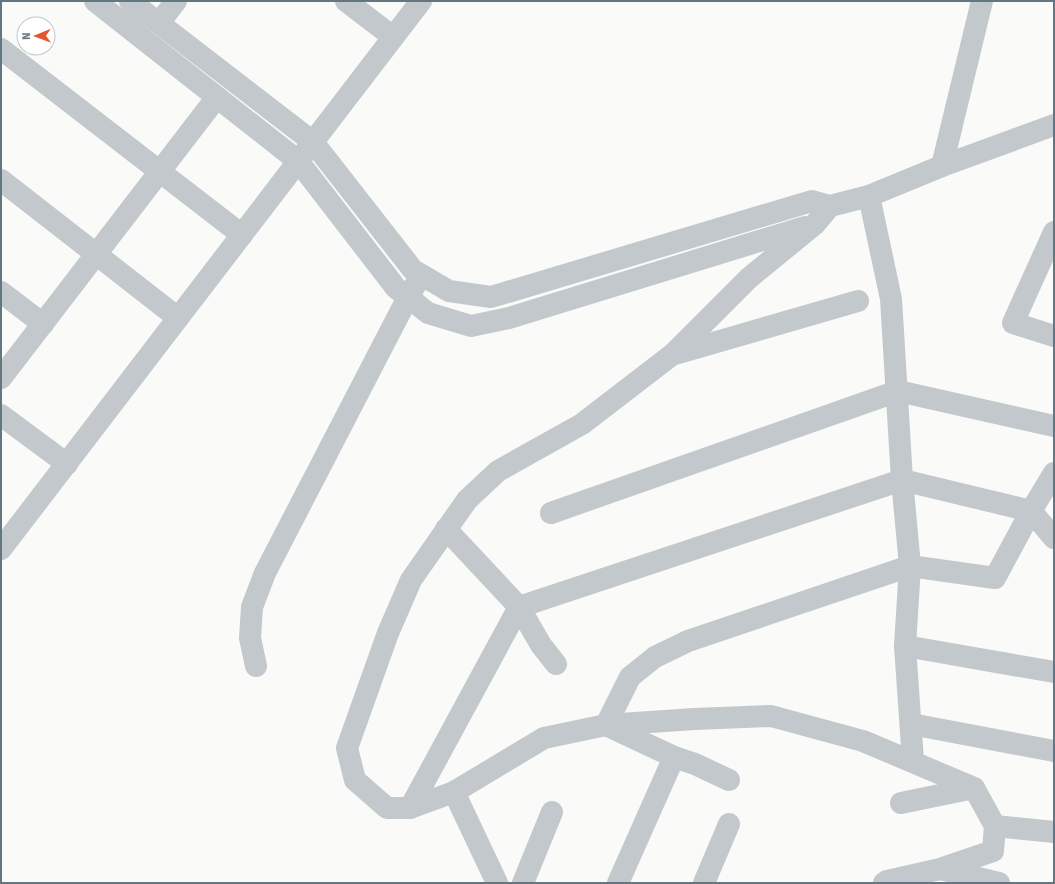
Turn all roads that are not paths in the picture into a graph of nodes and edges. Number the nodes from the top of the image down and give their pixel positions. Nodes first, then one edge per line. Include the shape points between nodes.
1 (95, 1) edge
2 (130, 1) edge
3 (176, 1) edge
4 (346, 1) edge
5 (421, 1) edge
6 (982, 1) edge
7 (159, 23) junction
8 (393, 37) junction
9 (1, 49) edge
10 (217, 97) junction
11 (1054, 125) edge
12 (313, 142) junction
13 (298, 161) junction
14 (942, 166) junction
15 (160, 171) junction
16 (1, 180) edge
17 (869, 196) junction
18 (830, 206) junction
19 (815, 224) junction
20 (1054, 232) edge
21 (242, 235) junction
22 (96, 254) junction
23 (422, 275) junction
24 (1, 292) edge
25 (408, 297) junction
26 (858, 301) dead end
27 (178, 318) junction
28 (43, 324) junction
29 (1054, 336) edge
30 (673, 354) junction
31 (1, 378) edge
32 (898, 391) junction
33 (1, 415) edge
34 (1054, 426) edge
35 (66, 464) junction
36 (1054, 473) edge
37 (902, 480) junction
38 (1031, 511) junction
39 (551, 513) dead end
40 (446, 529) junction
41 (1054, 538) edge
42 (1, 549) edge
43 (910, 566) junction
44 (519, 607) junction
45 (905, 646) junction
46 (556, 664) dead end
47 (256, 666) dead end
48 (1054, 672) edge
49 (910, 724) junction
50 (606, 725) junction
51 (1054, 751) edge
52 (674, 757) junction
53 (913, 761) junction
54 (729, 780) dead end
55 (974, 788) junction
56 (454, 792) junction
57 (901, 803) dead end
58 (410, 808) junction
59 (552, 812) dead end
60 (729, 824) dead end
61 (995, 826) junction
62 (1054, 832) edge
63 (993, 851) junction
64 (940, 869) junction
65 (992, 882) edge
66 (497, 883) edge
67 (523, 883) edge
68 (618, 883) edge
69 (704, 883) edge
70 (884, 883) edge

1 - 10 street
2 - 7 street
3 - 7 street
4 - 8 street
5 - 8 street
6 - 14 street
7 - 12 street
8 - 12 street
9 - 15 street
10 - 13 street
10 - 15 street
11 - 14 street
12 - 13 street
12 - 23 street via 413,270
13 - 21 street
13 - 25 street via 396,288
14 - 17 street
15 - 21 street
15 - 22 street
16 - 22 street
17 - 18 street
17 - 32 street via 891,299
18 - 19 street
18 - 23 street via 812,201 491,297 449,291
19 - 25 street via 509,318 471,326 428,312
19 - 30 street via 749,278
20 - 29 street via 1013,322
21 - 27 street
22 - 27 street
22 - 28 street
23 - 25 street
24 - 28 street
25 - 47 street via 265,573 252,607 250,638
26 - 30 street
27 - 35 street
28 - 31 street
30 - 40 street via 582,424 498,471 467,500
32 - 34 street
32 - 37 street
32 - 39 street
33 - 35 street
35 - 42 street
36 - 38 street
37 - 38 street
37 - 43 street
37 - 44 street
38 - 41 street
38 - 43 street via 995,578
40 - 44 street
40 - 58 street via 411,580 388,633 347,748 355,780 387,808
43 - 45 street
43 - 50 street via 688,641 655,657 630,677
44 - 46 street via 541,645
44 - 58 street
45 - 48 street
45 - 49 street
49 - 51 street
49 - 53 street
50 - 52 street
50 - 53 street via 771,716 863,740
50 - 56 street via 544,738
52 - 54 street via 696,764
52 - 68 street
53 - 55 street
55 - 57 street
55 - 61 street
56 - 58 street
56 - 66 street
59 - 67 street
60 - 69 street
61 - 62 street
61 - 63 street
63 - 64 street
63 - 65 street
64 - 65 street
64 - 70 street

